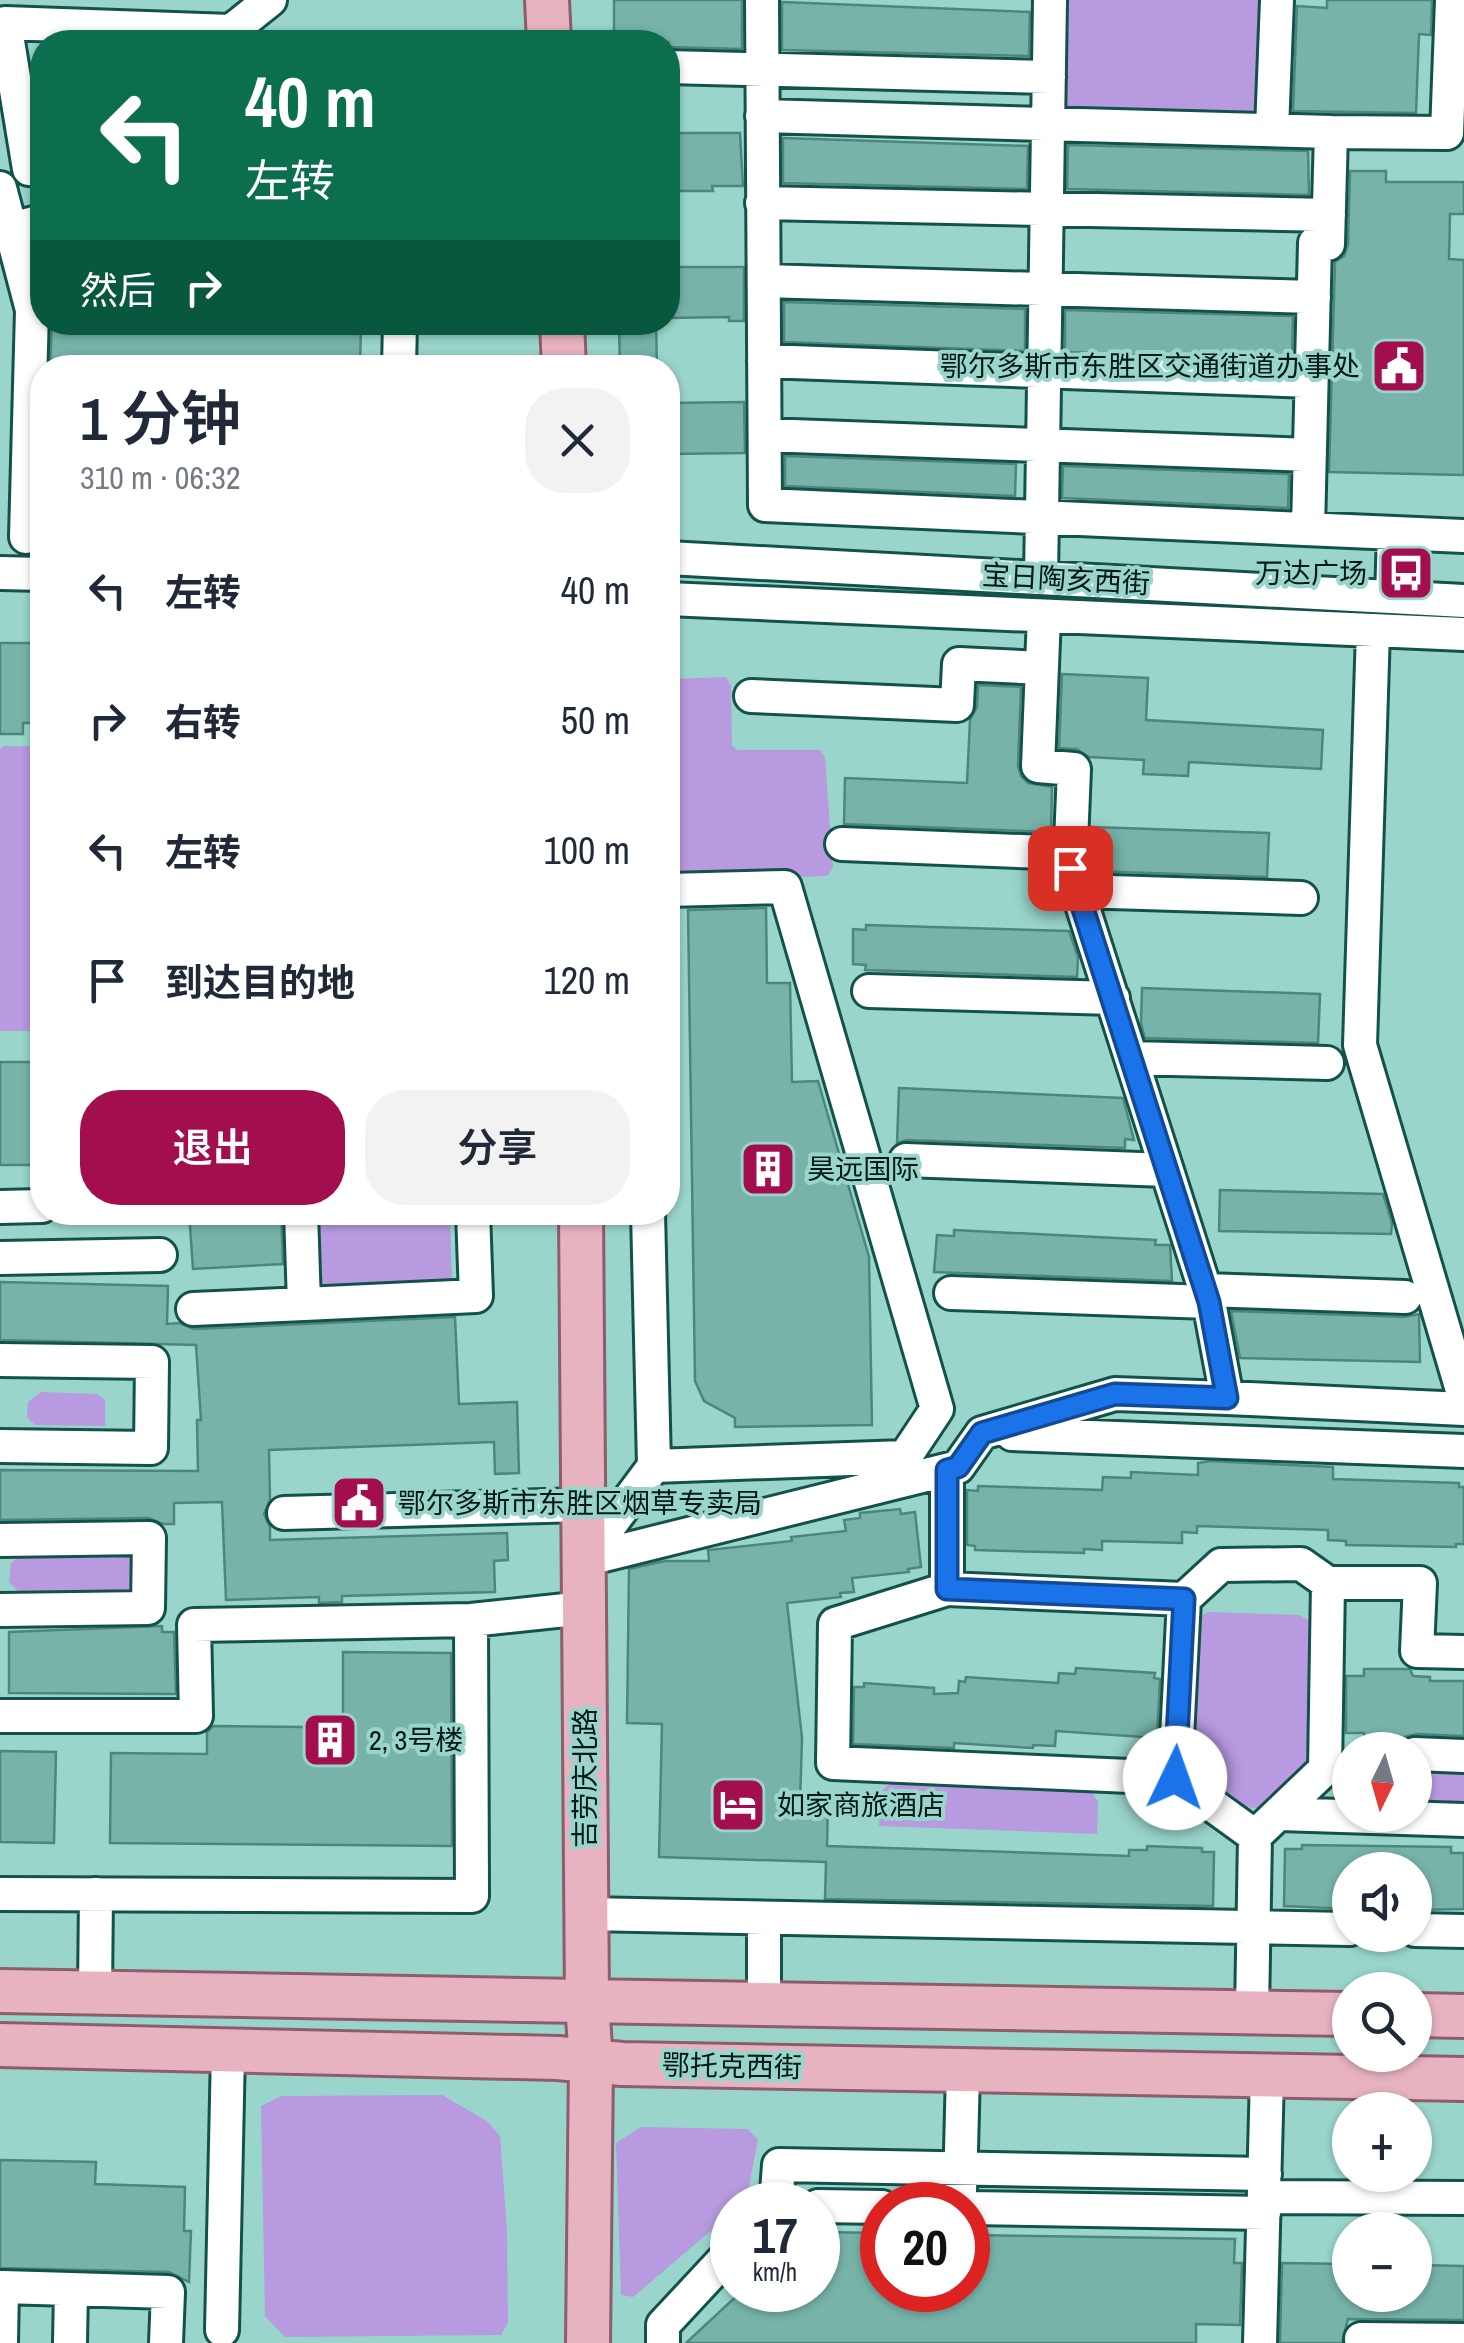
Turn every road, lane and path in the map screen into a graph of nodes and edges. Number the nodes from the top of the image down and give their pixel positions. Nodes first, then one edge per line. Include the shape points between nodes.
1 (270, 0) edge
2 (547, 0) edge
3 (762, 0) edge
4 (1050, 0) edge
5 (1277, 0) edge
6 (1452, 0) edge
7 (118, 30) edge
8 (238, 30) edge
9 (548, 30) edge
10 (680, 67) edge
11 (762, 68) junction
12 (1049, 77) junction
13 (762, 116) junction
14 (1048, 123) junction
15 (1272, 130) junction
16 (1331, 132) junction
17 (30, 169) edge
18 (0, 188) edge
19 (762, 203) junction
20 (1046, 209) junction
21 (1329, 215) junction
22 (26, 225) edge
23 (764, 281) junction
24 (30, 282) edge
25 (1046, 291) junction
26 (1314, 296) junction
27 (30, 324) edge
28 (764, 361) junction
29 (1044, 372) junction
30 (1312, 381) junction
31 (14, 433) edge
32 (765, 434) junction
33 (1043, 445) junction
34 (1310, 456) junction
35 (1042, 516) junction
36 (1308, 528) junction
37 (1394, 533) junction
38 (1464, 536) edge
39 (23, 537) edge
40 (680, 559) edge
41 (0, 573) edge
42 (30, 574) edge
43 (1041, 578) junction
44 (1392, 597) junction
45 (680, 600) edge
46 (1464, 601) edge
47 (1044, 616) junction
48 (1373, 630) junction
49 (1464, 634) edge
50 (1042, 668) junction
51 (752, 696) dead end
52 (842, 844) dead end
53 (1070, 852) junction
54 (680, 890) edge
55 (1078, 891) junction
56 (1301, 898) dead end
57 (869, 991) dead end
58 (1112, 998) junction
59 (1131, 1058) junction
60 (1327, 1062) dead end
61 (906, 1160) dead end
62 (1166, 1170) junction
63 (30, 1206) edge
64 (0, 1207) edge
65 (301, 1225) edge
66 (473, 1225) edge
67 (581, 1225) edge
68 (648, 1225) edge
69 (160, 1255) dead end
70 (0, 1258) edge
71 (951, 1293) dead end
72 (1207, 1296) junction
73 (1405, 1297) dead end
74 (304, 1304) junction
75 (192, 1309) dead end
76 (0, 1360) edge
77 (1464, 1396) edge
78 (1227, 1398) junction
79 (1464, 1409) edge
80 (982, 1433) junction
81 (0, 1446) edge
82 (1464, 1451) edge
83 (654, 1466) junction
84 (947, 1470) junction
85 (583, 1504) junction
86 (284, 1513) dead end
87 (0, 1540) edge
88 (584, 1560) junction
89 (1328, 1583) junction
90 (947, 1589) junction
91 (1184, 1599) junction
92 (584, 1608) junction
93 (0, 1610) edge
94 (471, 1620) junction
95 (1464, 1652) edge
96 (0, 1716) edge
97 (1337, 1732) edge
98 (1432, 1755) edge
99 (1464, 1756) edge
100 (1332, 1759) edge
101 (1175, 1778) junction
102 (1280, 1814) junction
103 (1464, 1820) edge
104 (1255, 1836) junction
105 (0, 1894) edge
106 (96, 1894) junction
107 (586, 1914) junction
108 (764, 1918) junction
109 (1253, 1928) junction
110 (1332, 1929) edge
111 (1432, 1930) edge
112 (1464, 1931) edge
113 (0, 1991) edge
114 (95, 1993) junction
115 (587, 2001) junction
116 (764, 2004) junction
117 (1252, 2012) junction
118 (1332, 2014) edge
119 (1432, 2015) edge
120 (1464, 2016) edge
121 (0, 2046) edge
122 (228, 2051) junction
123 (590, 2063) junction
124 (963, 2070) junction
125 (1268, 2076) junction
126 (1464, 2079) edge
127 (960, 2168) junction
128 (778, 2182) edge
129 (960, 2182) edge
130 (1264, 2195) junction
131 (1464, 2198) edge
132 (990, 2207) edge
133 (710, 2275) edge
134 (72, 2289) junction
135 (222, 2330) dead end
136 (1361, 2339) dead end
137 (1464, 2340) edge
138 (1, 2343) edge
139 (70, 2343) edge
140 (166, 2343) edge
141 (588, 2343) edge
142 (663, 2343) edge
143 (1260, 2343) edge

1 - 8 street
2 - 9 main road
3 - 11 street
4 - 12 street
5 - 15 street
6 - 16 street via 1447,132
7 - 17 street via 5,23
10 - 11 street
11 - 12 street
11 - 13 street
12 - 14 street
13 - 14 street
13 - 19 street
14 - 15 street
14 - 20 street
15 - 16 street
16 - 21 street
18 - 22 street
19 - 20 street
19 - 23 street
20 - 21 street
20 - 25 street
21 - 26 street via 1328,244 1315,243
22 - 24 street
23 - 25 street
23 - 28 street
25 - 26 street
25 - 29 street
26 - 30 street
27 - 31 street
28 - 29 street
28 - 32 street
29 - 30 street
29 - 33 street
30 - 34 street
31 - 39 street
32 - 33 street
32 - 35 street via 765,505
33 - 34 street
33 - 35 street
34 - 36 street
35 - 36 street
35 - 43 street
36 - 37 street
37 - 38 street
37 - 44 street
40 - 43 street, 宝日陶亥西街
41 - 42 street
43 - 44 street, 宝日陶亥西街
44 - 46 street, 宝日陶亥西街
45 - 47 street, 宝日陶亥西街
47 - 48 street, 宝日陶亥西街
47 - 50 street
48 - 49 street, 宝日陶亥西街
48 - 77 street via 1360,1045
50 - 51 street via 960,664 957,705
50 - 53 street via 1038,766 1074,769
52 - 53 street
53 - 55 street
54 - 83 street via 786,886 937,1409 905,1457
55 - 56 street
55 - 58 street
57 - 58 street
58 - 59 street
59 - 60 street
59 - 62 street
61 - 62 street
62 - 72 street
63 - 64 street
65 - 74 street
66 - 74 street via 476,1296
67 - 85 main road, 吉劳庆北路
68 - 83 street
69 - 70 street
71 - 72 street
72 - 73 street
72 - 78 street
74 - 75 street
76 - 81 street via 152,1362 152,1379 151,1448
78 - 79 street
78 - 80 street via 1115,1394
80 - 82 street
80 - 84 street via 958,1467
83 - 88 street
84 - 88 street
84 - 90 street
85 - 86 street
85 - 88 main road, 吉劳庆北路
87 - 93 street via 148,1538 148,1608
88 - 92 main road, 吉劳庆北路
89 - 91 street via 1301,1564 1221,1565
89 - 95 street via 1420,1583 1417,1651
89 - 97 street
90 - 91 street
90 - 101 street via 835,1624 833,1763
91 - 101 street
92 - 94 street
92 - 107 main road, 吉劳庆北路
94 - 96 street via 194,1625 196,1716
94 - 106 street via 472,1896
98 - 99 street
100 - 102 street
101 - 104 street
102 - 103 street
102 - 104 street
104 - 109 street
105 - 106 street
106 - 114 street
107 - 108 street
107 - 115 main road, 吉劳庆北路
108 - 109 street
108 - 116 street
109 - 110 street
109 - 117 street
111 - 112 street
113 - 114 main road
114 - 115 main road
115 - 116 main road
115 - 123 main road, 吉劳庆北路
116 - 117 main road
117 - 118 main road
119 - 120 main road
121 - 122 main road, 鄂托克西街
122 - 123 main road, 鄂托克西街
122 - 135 street
123 - 124 main road, 鄂托克西街
123 - 141 main road, 吉劳庆北路
124 - 125 main road, 鄂托克西街
124 - 127 street
125 - 126 main road, 鄂托克西街
125 - 130 street
127 - 128 street via 779,2166
127 - 129 street
127 - 130 street
130 - 131 street
130 - 132 street
130 - 143 street
133 - 142 street via 664,2325
134 - 138 street via 2,2288
134 - 139 street
134 - 140 street via 168,2292
136 - 137 street

